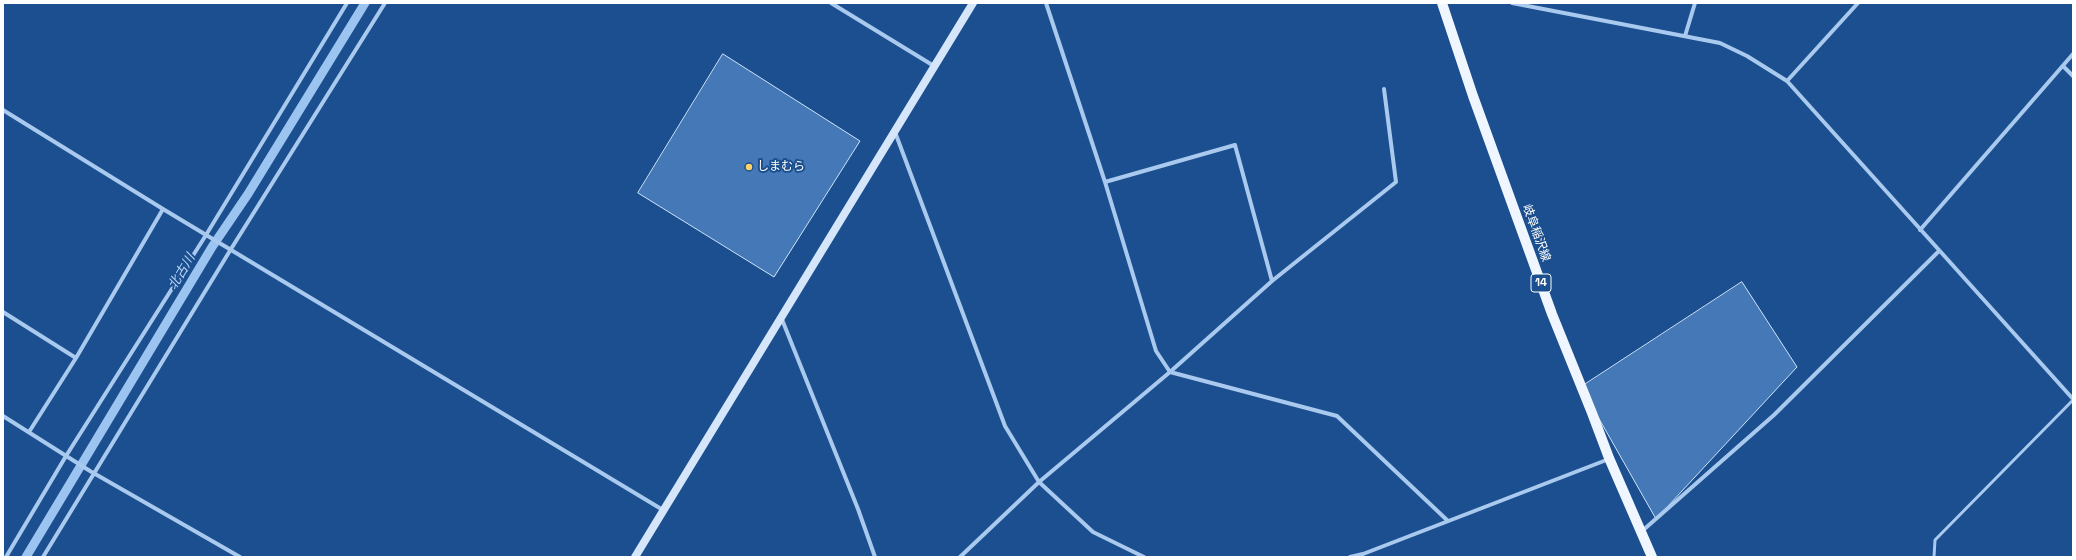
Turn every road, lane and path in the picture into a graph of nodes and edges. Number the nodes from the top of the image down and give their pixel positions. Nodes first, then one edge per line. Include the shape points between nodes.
1 (347, 3) edge
2 (385, 3) edge
3 (831, 3) edge
4 (973, 3) edge
5 (1046, 3) edge
6 (1442, 3) edge
7 (1512, 3) edge
8 (1695, 3) edge
9 (1858, 3) edge
10 (1685, 36) junction
11 (2073, 54) edge
12 (2063, 66) junction
13 (934, 67) junction
14 (2073, 76) edge
15 (1787, 81) junction
16 (1384, 89) dead end
17 (3, 110) edge
18 (895, 132) junction
19 (1105, 182) junction
20 (163, 209) junction
21 (1920, 230) junction
22 (207, 235) junction
23 (230, 249) junction
24 (1939, 251) junction
25 (1272, 281) junction
26 (3, 312) edge
27 (781, 317) junction
28 (76, 358) junction
29 (1170, 372) junction
30 (2073, 400) edge
31 (3, 416) edge
32 (29, 432) junction
33 (66, 456) junction
34 (1609, 458) junction
35 (92, 472) junction
36 (1039, 482) junction
37 (662, 510) junction
38 (1448, 521) junction
39 (1641, 532) junction
40 (6, 557) edge
41 (43, 557) edge
42 (240, 557) edge
43 (635, 557) edge
44 (875, 557) edge
45 (960, 557) edge
46 (1144, 557) edge
47 (1350, 557) edge
48 (1652, 557) edge
49 (1934, 557) edge

1 - 22 street
2 - 23 street
3 - 13 street
4 - 13 street
5 - 19 street
6 - 34 main road, 岐阜稲沢線 / 14 via 1552,314
7 - 10 street
8 - 10 street
9 - 15 street
10 - 15 street via 1720,43 1747,56
11 - 12 street
12 - 14 street
12 - 21 street
13 - 18 street
15 - 21 street
16 - 25 street via 1396,182
17 - 20 street
18 - 27 street
18 - 36 street via 1005,426
19 - 25 street via 1235,145
19 - 29 street via 1156,350
20 - 22 street
20 - 28 street
21 - 24 street
22 - 23 street
22 - 33 street
23 - 35 street
23 - 37 street
24 - 30 street
24 - 39 street via 1774,415
25 - 29 street
26 - 28 street
27 - 37 street
27 - 44 street
28 - 32 street
29 - 36 street
29 - 38 street via 1337,416
30 - 49 lane via 1935,540
31 - 32 street
32 - 33 street
33 - 35 street
33 - 40 street
34 - 38 street
34 - 39 main road, 岐阜稲沢線 / 14
35 - 41 street
35 - 42 street
36 - 45 street
36 - 46 street via 1093,532
37 - 43 street
38 - 47 street
39 - 48 main road, 岐阜稲沢線 / 14

